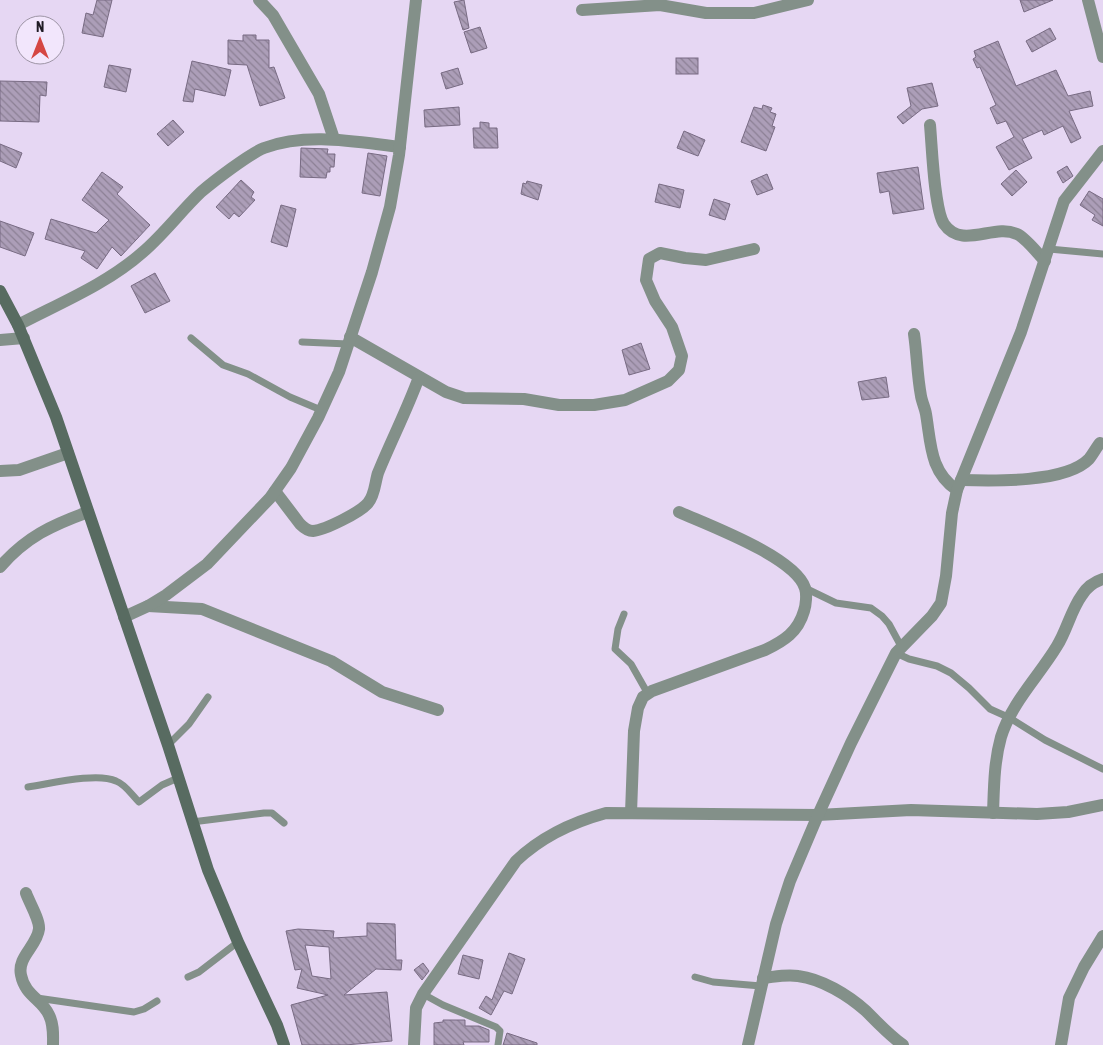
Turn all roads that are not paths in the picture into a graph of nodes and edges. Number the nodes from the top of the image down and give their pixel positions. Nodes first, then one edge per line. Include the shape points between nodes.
1 (259, 0) edge
2 (416, 0) edge
3 (808, 0) edge
4 (1088, 0) edge
5 (582, 10) dead end
6 (1103, 57) edge
7 (930, 125) dead end
8 (334, 139) junction
9 (400, 147) junction
10 (1103, 151) edge
11 (754, 249) dead end
12 (1103, 254) edge
13 (1047, 255) junction
14 (0, 291) edge
15 (18, 325) junction
16 (914, 334) dead end
17 (24, 338) junction
18 (191, 338) dead end
19 (0, 340) edge
20 (349, 341) junction
21 (302, 342) dead end
22 (419, 377) junction
23 (321, 410) junction
24 (1100, 443) dead end
25 (68, 453) junction
26 (0, 471) edge
27 (959, 485) junction
28 (275, 491) junction
29 (88, 512) junction
30 (679, 512) dead end
31 (0, 567) edge
32 (1103, 579) edge
33 (805, 588) junction
34 (148, 606) junction
35 (624, 614) dead end
36 (124, 617) junction
37 (899, 650) junction
38 (648, 694) junction
39 (208, 697) dead end
40 (438, 710) dead end
41 (1010, 718) junction
42 (168, 745) junction
43 (1103, 769) edge
44 (178, 778) junction
45 (28, 787) dead end
46 (1103, 805) edge
47 (993, 812) junction
48 (631, 813) junction
49 (818, 815) junction
50 (192, 822) junction
51 (284, 824) dead end
52 (26, 893) dead end
53 (1103, 936) edge
54 (238, 942) junction
55 (188, 977) dead end
56 (695, 977) dead end
57 (762, 982) junction
58 (423, 994) junction
59 (34, 998) junction
60 (157, 1000) dead end
61 (53, 1045) edge
62 (284, 1045) edge
63 (414, 1045) edge
64 (498, 1045) edge
65 (748, 1045) edge
66 (903, 1045) edge
67 (1062, 1045) edge

1 - 8 street via 273,15 320,94
2 - 9 street
3 - 5 street via 754,12 706,13 660,5
4 - 6 street
7 - 13 street via 938,207 943,224 965,236 1003,231 1018,234
8 - 9 street
8 - 15 street via 294,141 263,149 202,192 124,268
9 - 20 street via 390,207
10 - 13 street via 1064,201
11 - 22 street via 706,260 660,253 649,259 646,280 672,327 682,356 679,370 668,381 625,400 594,405 559,405 524,399 464,398
12 - 13 lane
13 - 27 street via 1021,332
14 - 15 main road
15 - 17 main road
16 - 27 street via 930,448 946,483
17 - 19 street
17 - 25 main road
18 - 23 lane via 223,365
20 - 21 lane
20 - 22 street
20 - 23 street
22 - 28 street via 368,503 339,522 312,531 300,524
23 - 28 street via 291,468
24 - 27 street via 1088,460 1054,475
25 - 26 street via 19,470
25 - 29 main road
27 - 37 street via 952,513 941,603
28 - 34 street via 207,564
29 - 31 street via 35,535
29 - 36 main road
30 - 33 street via 731,534 783,562
32 - 41 street via 1094,582 1082,595 1057,646
33 - 37 lane via 836,603 871,608 889,624
33 - 38 street via 801,621 780,643
34 - 36 street
34 - 40 street via 202,609 331,661 382,692
35 - 38 lane via 615,648 631,664
36 - 42 main road
37 - 41 lane via 909,659 951,673 985,704
37 - 49 street
38 - 48 street via 638,708 634,731
39 - 42 lane via 189,724
41 - 43 lane
41 - 47 street via 995,760
42 - 44 main road
44 - 45 lane via 139,802 115,780 87,779
44 - 50 main road
46 - 47 street via 1037,814
47 - 49 street via 911,810
48 - 49 street
48 - 58 street via 606,812 588,818 530,848 516,861
49 - 57 street via 790,881
50 - 51 lane via 264,812 272,813
50 - 54 main road
52 - 59 street via 39,930 20,972 23,984
53 - 67 street via 1069,998
54 - 55 lane
54 - 62 main road
56 - 57 lane via 721,983
57 - 65 street
57 - 66 street via 786,975 815,980 864,1009
58 - 63 street via 416,1008
58 - 64 lane via 496,1027 500,1031
59 - 60 lane via 134,1012
59 - 61 street via 49,1013

